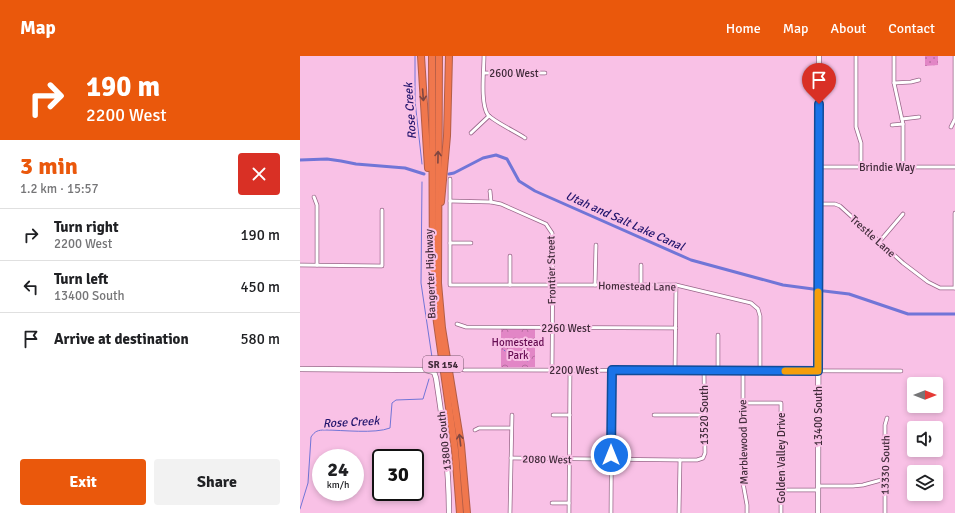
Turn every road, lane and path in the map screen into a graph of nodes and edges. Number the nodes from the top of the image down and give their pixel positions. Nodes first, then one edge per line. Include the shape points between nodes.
1 (421, 56) edge
2 (432, 56) edge
3 (439, 56) edge
4 (448, 56) edge
5 (484, 56) edge
6 (820, 56) edge
7 (856, 56) edge
8 (894, 56) edge
9 (954, 56) edge
10 (484, 73) junction
11 (545, 73) dead end
12 (955, 79) edge
13 (919, 80) dead end
14 (894, 83) junction
15 (489, 116) junction
16 (919, 117) dead end
17 (902, 119) junction
18 (903, 124) junction
19 (892, 125) dead end
20 (951, 127) dead end
21 (471, 133) dead end
22 (525, 138) dead end
23 (861, 167) junction
24 (903, 167) junction
25 (955, 167) edge
26 (819, 168) junction
27 (450, 179) dead end
28 (490, 191) dead end
29 (314, 197) dead end
30 (450, 201) junction
31 (491, 202) junction
32 (819, 204) junction
33 (382, 210) dead end
34 (955, 213) edge
35 (903, 214) dead end
36 (432, 234) junction
37 (880, 241) junction
38 (450, 243) junction
39 (471, 243) dead end
40 (596, 245) dead end
41 (437, 252) junction
42 (510, 256) dead end
43 (300, 265) edge
44 (317, 265) junction
45 (641, 265) dead end
46 (510, 285) junction
47 (552, 285) junction
48 (595, 285) junction
49 (641, 285) junction
50 (676, 285) junction
51 (955, 288) edge
52 (457, 324) dead end
53 (552, 328) junction
54 (676, 328) junction
55 (718, 335) dead end
56 (300, 369) edge
57 (464, 370) dead end
58 (552, 370) junction
59 (570, 370) junction
60 (612, 370) junction
61 (675, 371) junction
62 (704, 371) junction
63 (718, 371) junction
64 (743, 371) junction
65 (760, 371) junction
66 (818, 371) junction
67 (901, 371) dead end
68 (743, 403) junction
69 (512, 415) dead end
70 (553, 415) dead end
71 (570, 415) junction
72 (654, 415) dead end
73 (704, 415) junction
74 (887, 418) dead end
75 (512, 428) junction
76 (475, 430) dead end
77 (511, 458) junction
78 (702, 458) joint
79 (570, 459) junction
80 (611, 459) junction
81 (680, 460) junction
82 (464, 479) junction
83 (885, 479) junction
84 (818, 488) junction
85 (781, 490) junction
86 (569, 503) junction
87 (552, 504) dead end
88 (449, 513) edge
89 (459, 513) edge
90 (467, 513) edge
91 (470, 513) edge
92 (510, 513) edge
93 (569, 513) edge
94 (611, 513) edge
95 (679, 513) edge
96 (747, 513) edge
97 (781, 513) edge
98 (818, 513) edge
99 (884, 513) edge

1 -> 36 highway
2 - 36 highway, Bangerter Highway / SR 154
41 -> 3 highway, Bangerter Highway / SR 154
4 - 41 highway via 447,136
5 - 10 street
6 - 26 street, 13400 South
7 - 23 street via 856,127 861,143
8 - 14 street
9 - 12 street
10 - 11 street, 2600 West
10 - 15 street via 484,106
12 - 20 street via 955,119
13 - 14 street
14 - 17 street
15 - 21 street
15 - 22 street
16 - 17 street
17 - 18 street
18 - 19 street
18 - 24 street
23 - 24 street, Brindie Way
23 - 26 street, Brindie Way
24 - 25 street, Brindie Way
26 - 32 street, 13400 South
27 - 30 street
28 - 31 street
29 - 44 street via 317,202
30 - 31 street, Frontier Street
30 - 38 street
31 - 47 street, Frontier Street via 540,221 550,229 553,239
32 - 37 street, Trestle Lane via 840,206
32 - 66 street, 13400 South
33 - 44 street via 382,266
34 - 51 street
35 - 37 street
36 - 89 highway, Bangerter Highway / SR 154 via 434,302 453,435
37 - 51 street, Trestle Lane via 924,279 940,288
38 - 39 street
38 - 46 street, Homestead Lane via 450,285
40 - 48 street
82 -> 41 highway, Bangerter Highway / SR 154 via 441,319
42 - 46 street
43 - 44 street
45 - 49 street
46 - 47 street, Homestead Lane
47 - 48 street, Homestead Lane
47 - 53 street, Frontier Street
48 - 49 street, Homestead Lane
49 - 50 street, Homestead Lane
50 - 54 street
50 - 65 street, Homestead Lane via 751,303 758,309
52 - 53 street, 2260 West via 466,327
53 - 54 street, 2260 West
53 - 58 street, Frontier Street
54 - 61 street
55 - 63 street
56 - 88 street, 13800 South via 432,371 436,378 444,435
57 - 58 street, 2200 West
58 - 59 street, 2200 West
59 - 60 street, 2200 West
59 - 71 street
60 - 61 street, 2200 West
60 - 80 street
61 - 62 street, 2200 West
62 - 63 street, 2200 West
62 - 73 street, 13520 South
63 - 64 street, 2200 West
64 - 65 street, 2200 West
64 - 68 street, Marblewood Drive
65 - 66 street, 2200 West
66 - 67 street, 2200 West
66 - 84 street, 13400 South
68 - 85 street, Golden Valley Drive via 781,403
68 - 96 street, Marblewood Drive via 743,483
69 - 75 street
70 - 71 street
71 - 79 street
72 - 73 street
73 - 78 street, 13520 South
74 - 83 street, 13330 South
75 - 76 street
75 - 77 street
77 - 79 street, 2080 West
77 - 92 street
78 - 81 street, 2080 West
79 - 80 street, 2080 West
79 - 86 street
80 - 81 street, 2080 West
80 - 94 street
81 - 95 street
82 - 90 highway, Bangerter Highway / SR 154
82 - 91 highway
83 - 84 street via 863,485
83 - 99 street, 13330 South
84 - 85 street
84 - 98 street, 13400 South
85 - 97 street, Golden Valley Drive
86 - 87 street
86 - 93 street

